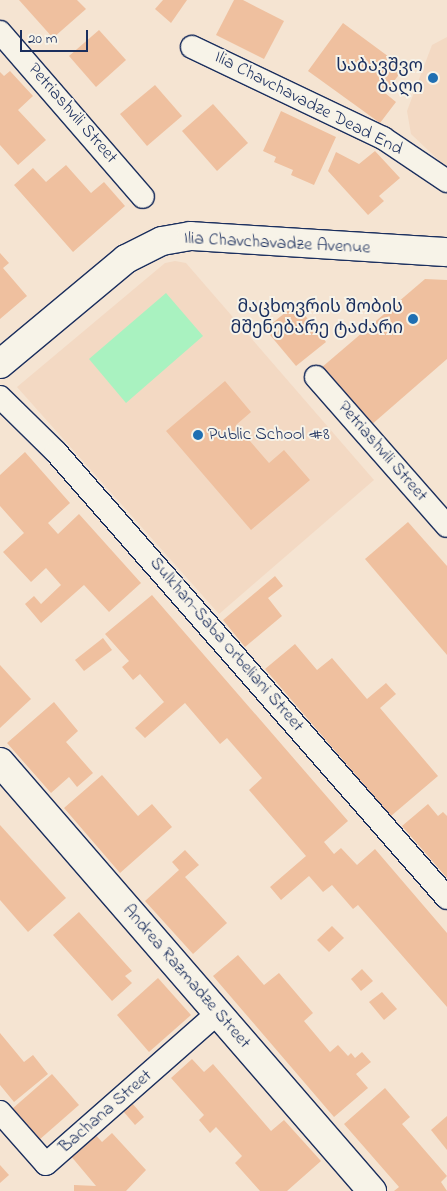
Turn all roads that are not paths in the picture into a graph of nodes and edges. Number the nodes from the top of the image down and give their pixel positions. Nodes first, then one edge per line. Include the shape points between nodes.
1 (0, 32) edge
2 (192, 47) dead end
3 (447, 181) edge
4 (143, 197) dead end
5 (447, 252) edge
6 (0, 364) edge
7 (316, 377) dead end
8 (0, 397) edge
9 (447, 526) edge
10 (0, 762) edge
11 (447, 898) edge
12 (218, 1014) junction
13 (0, 1112) edge
14 (372, 1191) edge

1 - 4 street, Petriashvili Street
2 - 3 street, Ilia Chavchavadze Dead End via 383,138
5 - 6 street, Ilia Chavchavadze Avenue via 191,236 162,241 126,259
7 - 9 street, Petriashvili Street
8 - 11 street, Sulkhan-Saba Orbeliani Street via 56,452
10 - 12 street, Andrea Razmadze Street
12 - 13 street, Bachana Street via 46,1164
12 - 14 street, Andrea Razmadze Street

